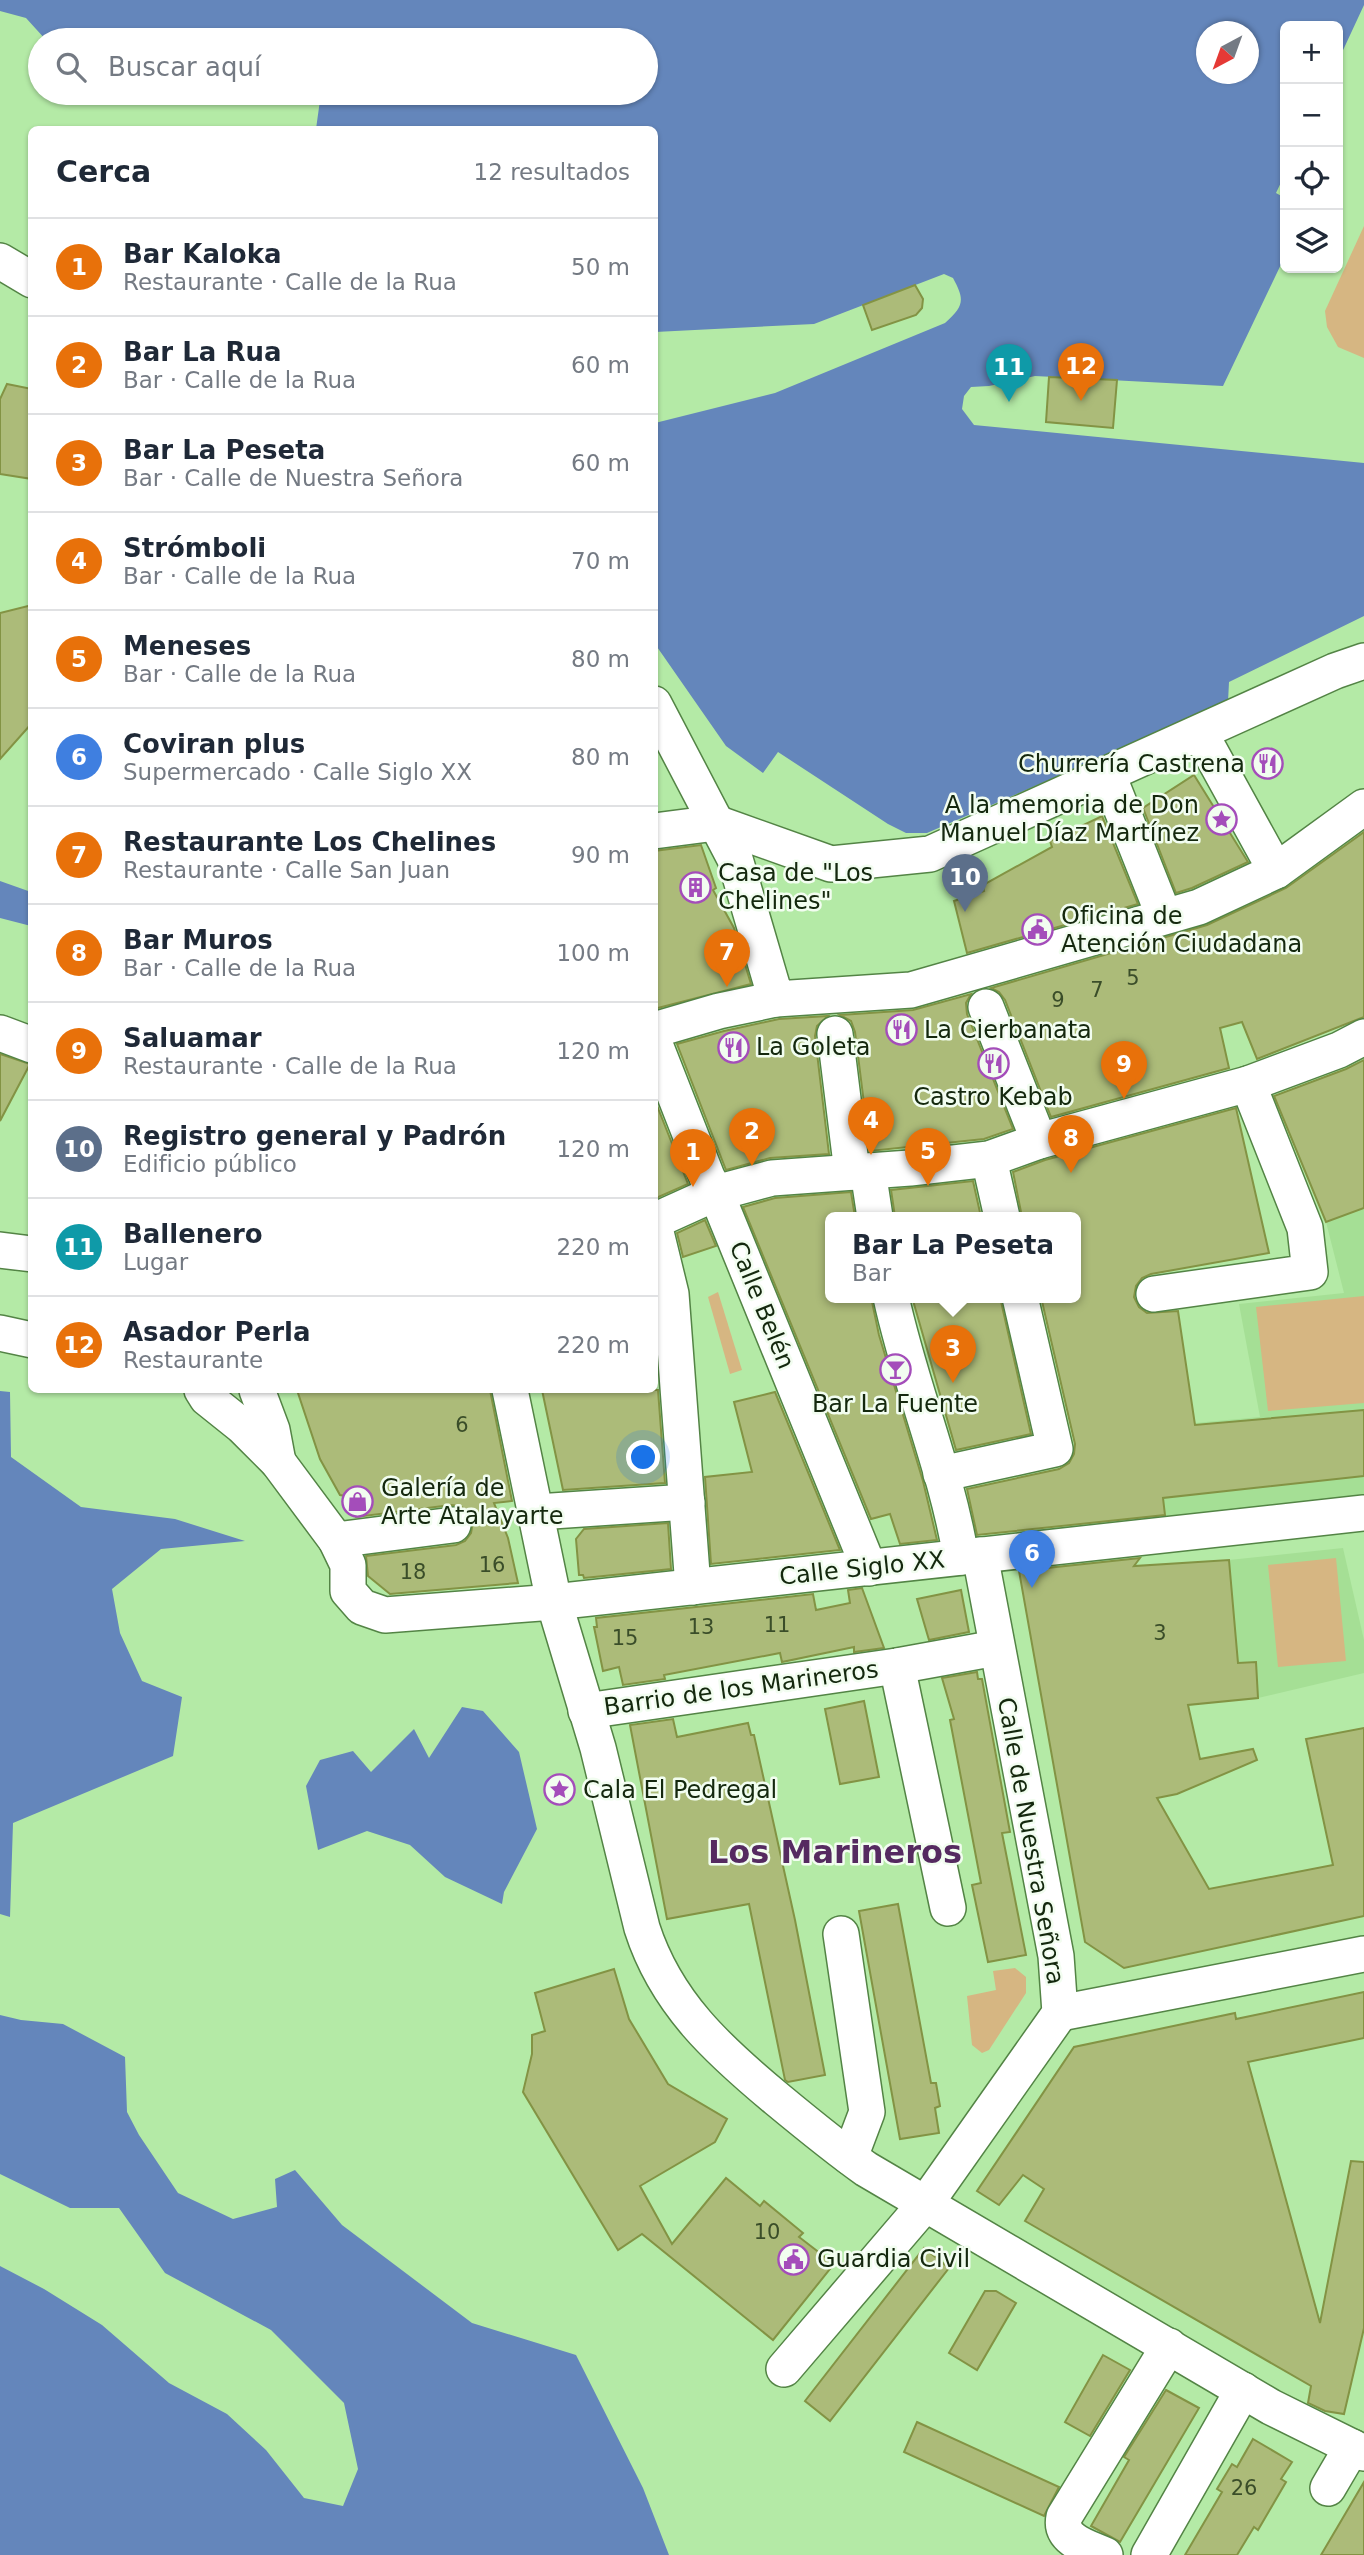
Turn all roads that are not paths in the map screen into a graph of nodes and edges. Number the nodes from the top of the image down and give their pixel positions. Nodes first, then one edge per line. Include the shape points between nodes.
1 (0, 261) edge
2 (28, 278) edge
3 (1364, 661) edge
4 (658, 712) edge
5 (1200, 733) junction
6 (1108, 775) junction
7 (1364, 807) edge
8 (716, 823) junction
9 (658, 830) edge
10 (1276, 871) junction
11 (1164, 916) junction
12 (978, 986) junction
13 (776, 999) junction
14 (831, 1011) junction
15 (658, 1029) edge
16 (0, 1034) edge
17 (1364, 1037) edge
18 (28, 1044) edge
19 (658, 1052) edge
20 (1248, 1084) junction
21 (1039, 1141) junction
22 (989, 1158) junction
23 (860, 1172) junction
24 (716, 1193) junction
25 (873, 1212) edge
26 (1001, 1212) edge
27 (658, 1221) edge
28 (658, 1240) edge
29 (0, 1250) edge
30 (28, 1254) edge
31 (1154, 1294) dead end
32 (892, 1303) edge
33 (1021, 1303) edge
34 (0, 1333) edge
35 (28, 1339) edge
36 (204, 1393) edge
37 (258, 1393) edge
38 (511, 1393) edge
39 (278, 1462) junction
40 (941, 1474) junction
41 (687, 1502) junction
42 (537, 1512) junction
43 (1363, 1518) edge
44 (453, 1525) dead end
45 (336, 1539) junction
46 (970, 1556) junction
47 (869, 1568) junction
48 (693, 1587) junction
49 (554, 1602) junction
50 (996, 1648) junction
51 (897, 1666) junction
52 (586, 1711) junction
53 (948, 1909) dead end
54 (841, 1934) dead end
55 (1364, 1954) edge
56 (1060, 2013) junction
57 (850, 2157) junction
58 (926, 2203) junction
59 (1169, 2346) junction
60 (784, 2369) dead end
61 (1243, 2390) junction
62 (1358, 2450) edge
63 (1328, 2488) dead end
64 (1105, 2555) edge
65 (1149, 2555) edge

1 - 2 street
3 - 5 street
4 - 8 street
5 - 6 street
5 - 10 street
6 - 8 street via 930,853 831,864
6 - 11 street
7 - 10 street
8 - 9 street
8 - 13 street via 735,859
10 - 11 street via 1209,903
11 - 12 street
12 - 14 street via 911,990
12 - 21 street
13 - 14 street
13 - 15 street
14 - 23 street
16 - 18 street
17 - 20 street
19 - 24 street, Calle Belén
20 - 21 street
20 - 31 street via 1305,1228 1310,1272
21 - 22 street
22 - 23 street
22 - 26 street
23 - 24 street via 772,1178
23 - 25 street
24 - 27 street
24 - 47 street, Calle Belén
28 - 41 street via 671,1294
29 - 30 street
32 - 40 street, Calle de Nuestra Señora
33 - 40 street via 1055,1449
34 - 35 street
36 - 39 street
37 - 39 street
38 - 42 street
39 - 45 street
40 - 46 street, Calle de Nuestra Señora
41 - 42 street
41 - 48 street
42 - 49 street
43 - 46 street, Calle Siglo XX
44 - 45 street
45 - 49 street, Calle Siglo XX via 348,1565 348,1591 362,1607 385,1615
46 - 47 street, Calle Siglo XX
46 - 50 street, Calle de Nuestra Señora
47 - 48 street, Calle Siglo XX
48 - 49 street, Calle Siglo XX
49 - 52 street
50 - 51 street, Barrio de los Marineros
50 - 56 street, Calle de Nuestra Señora via 1056,1956
51 - 52 street, Barrio de los Marineros
51 - 53 street, Barrio de los Marineros
52 - 57 street via 642,1928 661,1971 695,2022 725,2055
54 - 57 street via 867,2112
55 - 56 street
56 - 58 street, Calle de Nuestra Señora
57 - 58 street
58 - 59 street
58 - 60 street, Calle de Nuestra Señora
59 - 61 street
59 - 64 street via 1065,2517 1062,2527 1066,2534
61 - 62 street
61 - 65 street
62 - 63 street

